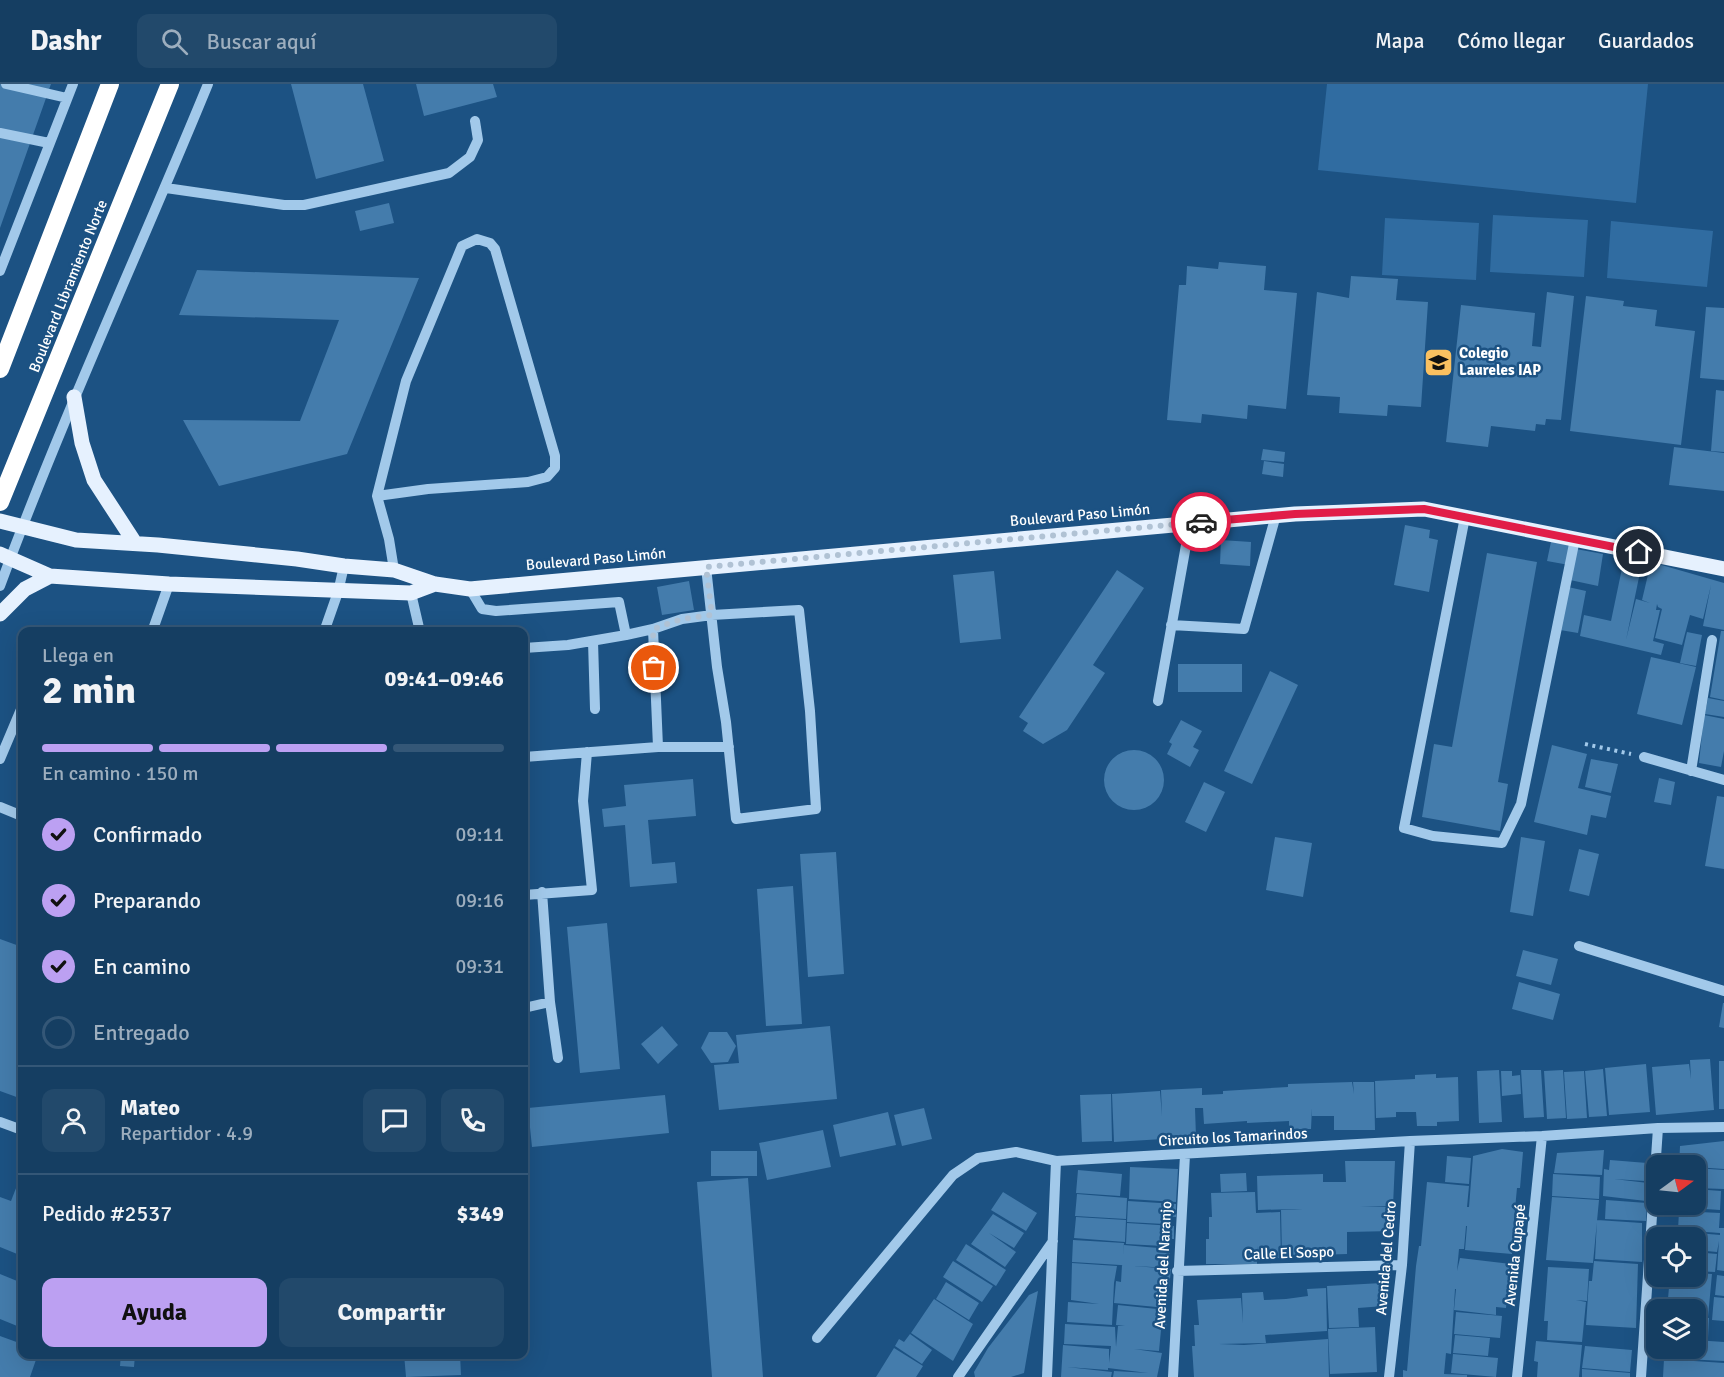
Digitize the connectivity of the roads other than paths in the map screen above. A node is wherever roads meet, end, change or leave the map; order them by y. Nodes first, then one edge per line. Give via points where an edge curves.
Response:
1 (6, 84) edge
2 (73, 84) edge
3 (110, 84) edge
4 (170, 84) edge
5 (208, 84) edge
6 (67, 98) junction
7 (475, 121) dead end
8 (0, 133) edge
9 (49, 143) junction
10 (166, 188) junction
11 (0, 271) edge
12 (0, 369) edge
13 (74, 398) junction
14 (377, 496) junction
15 (0, 502) edge
16 (1276, 515) junction
17 (1465, 517) junction
18 (0, 521) edge
19 (1190, 523) junction
20 (21, 528) junction
21 (1575, 539) junction
22 (135, 543) junction
23 (5, 556) edge
24 (344, 566) junction
25 (706, 567) junction
26 (1724, 569) edge
27 (394, 570) junction
28 (50, 576) junction
29 (169, 584) junction
30 (435, 584) junction
31 (0, 586) edge
32 (470, 589) junction
33 (338, 592) junction
34 (411, 594) junction
35 (0, 614) edge
36 (712, 615) junction
37 (1172, 625) junction
38 (154, 627) edge
39 (326, 627) edge
40 (419, 627) edge
41 (653, 629) junction
42 (626, 635) junction
43 (1712, 640) dead end
44 (593, 641) junction
45 (528, 648) edge
46 (1158, 701) dead end
47 (595, 709) dead end
48 (18, 716) edge
49 (658, 747) junction
50 (729, 747) junction
51 (586, 752) junction
52 (528, 757) edge
53 (1644, 757) road end
54 (0, 759) edge
55 (1691, 771) junction
56 (1724, 780) edge
57 (0, 807) edge
58 (18, 814) edge
59 (542, 892) junction
60 (528, 894) edge
61 (1579, 946) dead end
62 (1724, 991) edge
63 (550, 1002) junction
64 (528, 1007) edge
65 (558, 1058) dead end
66 (0, 1122) edge
67 (1724, 1127) edge
68 (1658, 1128) junction
69 (18, 1129) edge
70 (1542, 1136) junction
71 (1410, 1141) junction
72 (1185, 1155) junction
73 (1056, 1161) junction
74 (1053, 1241) junction
75 (1402, 1265) junction
76 (1177, 1271) junction
77 (817, 1338) dead end
78 (958, 1377) edge
79 (1047, 1377) edge
80 (1173, 1377) edge
81 (1389, 1377) edge
82 (1517, 1377) edge
83 (1641, 1377) edge

1 - 6 street
2 - 6 street
3 - 12 highway
4 - 15 highway, Boulevard Libramiento Norte
5 - 10 street
6 - 9 street
7 - 10 street via 478,140 470,157 449,172 304,205
8 - 9 street
9 - 11 street
10 - 13 street
13 - 20 street
13 - 22 main road via 94,480
14 - 14 street via 406,381 462,246 477,239 490,243 495,249 555,456 555,468 547,477 528,482
14 - 27 street
16 - 17 main road, Boulevard Paso Limón via 1424,509
16 - 19 main road, Boulevard Paso Limón
16 - 37 street via 1244,629
17 - 21 main road, Boulevard Paso Limón
17 - 21 street via 1404,828 1433,836 1502,843 1516,816
18 - 20 main road, Boulevard Paso Limón
19 - 25 main road, Boulevard Paso Limón
19 - 37 street
20 - 22 main road, Boulevard Paso Limón via 76,540
20 - 23 street
21 - 26 main road, Boulevard Paso Limón
22 - 24 main road, Boulevard Paso Limón
23 - 28 main road
23 - 31 street
24 - 27 main road, Boulevard Paso Limón
24 - 33 street
25 - 32 main road, Boulevard Paso Limón
25 - 36 street
27 - 30 main road, Boulevard Paso Limón
28 - 29 main road
28 - 35 main road via 25,589
29 - 33 main road
29 - 38 street
30 - 32 main road, Boulevard Paso Limón
30 - 34 main road
32 - 42 street via 482,609 496,611 619,602
33 - 34 main road
33 - 39 street
34 - 40 street
36 - 41 street via 682,619
36 - 50 street
36 - 50 street via 799,610 816,809 736,819
37 - 46 street
41 - 42 street
41 - 49 street
42 - 44 street
43 - 55 street
44 - 45 street
44 - 47 street
48 - 54 street
49 - 50 street
49 - 51 street
51 - 52 street
51 - 59 street via 584,801 592,890
53 - 55 street
55 - 56 street
57 - 58 street
59 - 60 street
59 - 63 street
61 - 62 street
63 - 64 street
63 - 65 street
66 - 69 street
67 - 68 street, Circuito los Tamarindos
68 - 70 street, Circuito los Tamarindos
68 - 83 street
70 - 71 street, Circuito los Tamarindos
70 - 82 street, Avenida Cupapé
71 - 72 street, Circuito los Tamarindos
71 - 75 street, Avenida del Cedro
72 - 73 street, Circuito los Tamarindos
72 - 76 street, Avenida del Naranjo
73 - 74 street
73 - 77 street, Circuito los Tamarindos via 1016,1152 978,1158 953,1176
74 - 78 street
74 - 79 street
75 - 76 street, Calle El Sospo
75 - 81 street, Avenida del Cedro
76 - 80 street, Avenida del Naranjo

